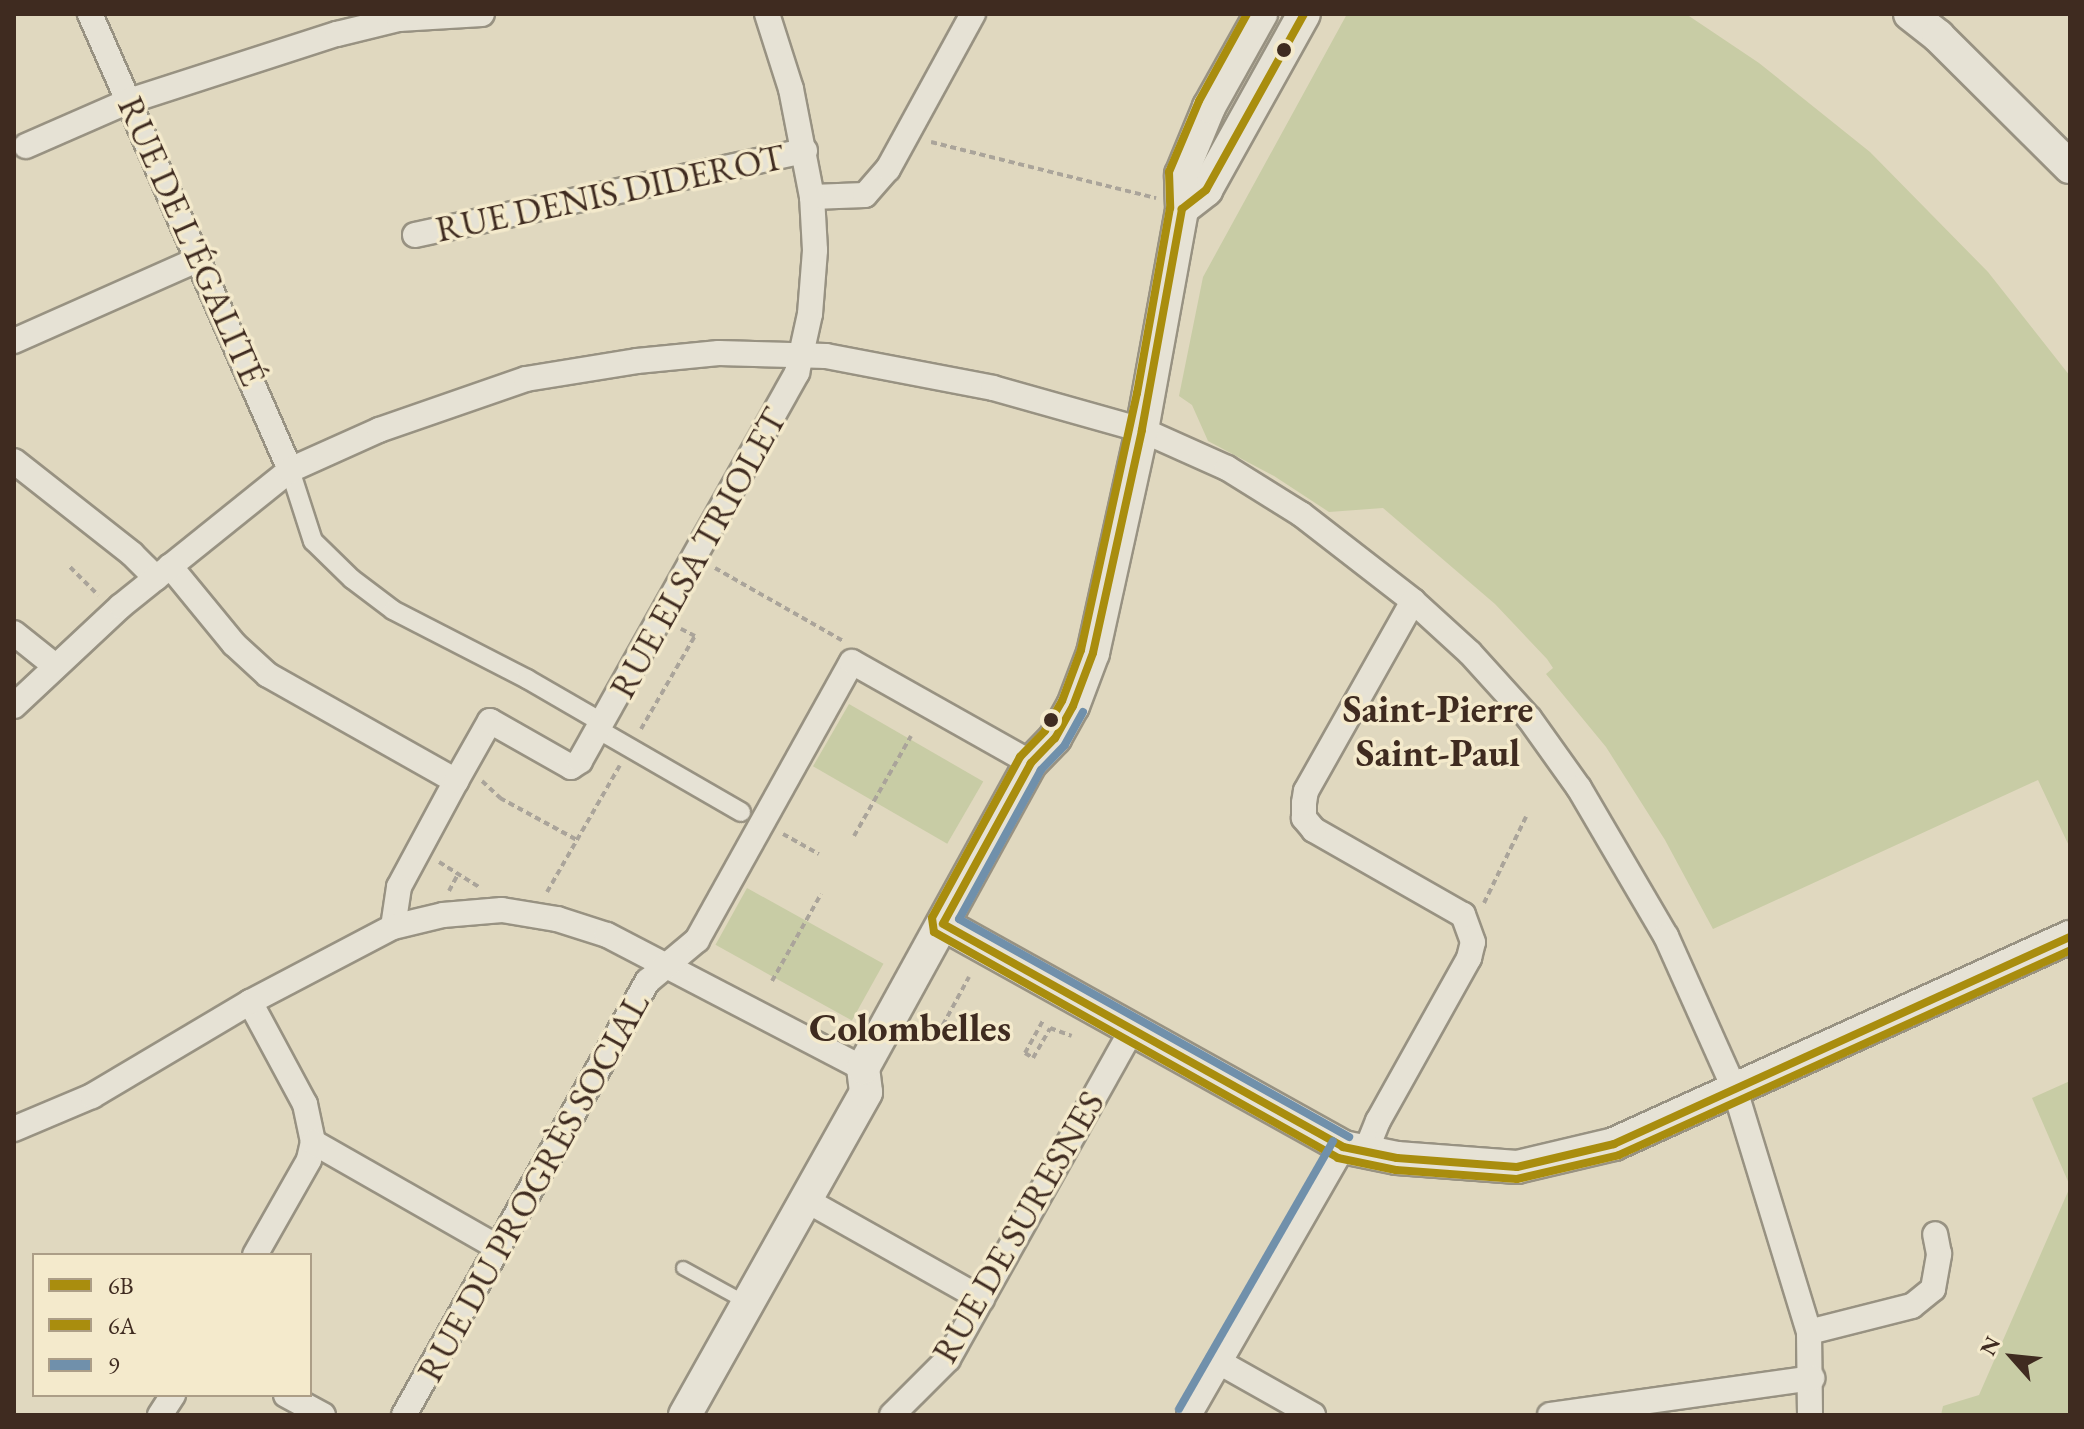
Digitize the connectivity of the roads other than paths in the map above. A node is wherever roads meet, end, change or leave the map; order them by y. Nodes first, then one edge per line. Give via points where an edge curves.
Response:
1 (90, 14) edge
2 (482, 14) edge
3 (767, 14) edge
4 (973, 14) edge
5 (1261, 14) edge
6 (1304, 14) edge
7 (1910, 14) edge
8 (129, 101) junction
9 (26, 146) dead end
10 (805, 151) junction
11 (2070, 167) edge
12 (812, 197) junction
13 (1182, 209) junction
14 (415, 235) dead end
15 (199, 259) junction
16 (14, 341) edge
17 (802, 354) junction
18 (1142, 430) junction
19 (14, 461) edge
20 (290, 470) junction
21 (163, 572) junction
22 (1413, 601) junction
23 (14, 633) edge
24 (54, 665) junction
25 (14, 706) edge
26 (596, 734) junction
27 (1031, 763) junction
28 (465, 778) junction
29 (741, 812) dead end
30 (943, 924) junction
31 (393, 927) junction
32 (2070, 937) edge
33 (667, 964) junction
34 (250, 1002) junction
35 (1132, 1030) junction
36 (863, 1068) junction
37 (1735, 1090) junction
38 (14, 1129) edge
39 (313, 1142) junction
40 (1354, 1150) junction
41 (806, 1200) junction
42 (1935, 1234) dead end
43 (499, 1248) junction
44 (256, 1253) edge
45 (683, 1268) dead end
46 (982, 1299) junction
47 (748, 1303) junction
48 (1809, 1332) junction
49 (1219, 1362) junction
50 (1812, 1378) junction
51 (172, 1397) edge
52 (290, 1397) edge
53 (160, 1415) edge
54 (323, 1415) edge
55 (404, 1415) edge
56 (685, 1415) edge
57 (892, 1415) edge
58 (1189, 1415) edge
59 (1313, 1415) edge
60 (1550, 1415) edge
61 (1810, 1415) edge

1 - 8 street, RUE DE L'ÉGALITÉ
2 - 8 street via 399,19 337,34
3 - 10 street, RUE DENIS DIDEROT
4 - 12 street via 888,169 865,195
5 - 13 street via 1188,151 1181,175
6 - 13 street via 1206,190
7 - 11 street
8 - 9 street
8 - 15 street, RUE DE L'ÉGALITÉ
10 - 12 street, RUE DENIS DIDEROT
10 - 14 street, RUE DENIS DIDEROT
12 - 17 street, RUE DENIS DIDEROT via 814,262
13 - 18 street
15 - 16 street
15 - 20 street, RUE DE L'ÉGALITÉ
17 - 18 street via 993,388
17 - 20 street via 719,353 526,379 379,430
17 - 26 street, RUE ELSA TRIOLET via 788,393
18 - 22 street via 1227,468 1301,514
18 - 27 street via 1093,653 1055,738
19 - 21 street via 132,554
20 - 21 street
20 - 26 street via 313,541 352,579 393,610 527,679
21 - 24 street
21 - 28 street via 268,675
22 - 37 street via 1529,718 1579,788 1666,936
22 - 40 street via 1306,791 1304,818 1314,830 1463,915 1473,942 1378,1121
23 - 24 street
24 - 25 street
26 - 28 street via 571,767 490,721
26 - 29 street
27 - 30 street
27 - 33 street, RUE DU PROGRÈS SOCIAL via 852,662 697,940
28 - 31 street via 399,887
30 - 35 street
30 - 36 street
31 - 33 street via 443,915 502,910 579,925
31 - 34 street
32 - 37 street
33 - 36 street
33 - 43 street, RUE DU PROGRÈS SOCIAL via 648,981
34 - 38 street via 92,1096
34 - 39 street via 305,1104
35 - 40 street
35 - 46 street, RUE DE SURESNES
36 - 41 street via 866,1092
37 - 40 street via 1614,1144 1517,1167
37 - 48 street
39 - 43 street
39 - 44 street via 309,1160
40 - 49 street
41 - 46 street
41 - 47 street
42 - 48 street via 1939,1254 1933,1289 1912,1306
43 - 55 street, RUE DU PROGRÈS SOCIAL
45 - 47 lane
46 - 57 street, RUE DE SURESNES via 948,1359
47 - 56 street
48 - 50 street
49 - 58 street
49 - 59 street
50 - 60 street
50 - 61 street
51 - 53 street
52 - 54 street

